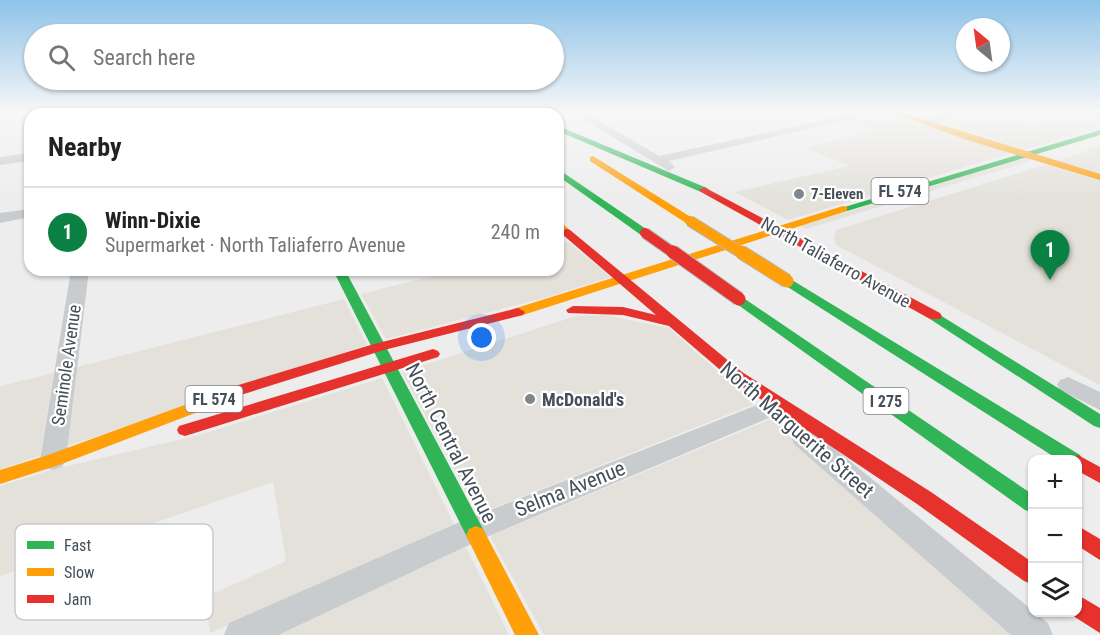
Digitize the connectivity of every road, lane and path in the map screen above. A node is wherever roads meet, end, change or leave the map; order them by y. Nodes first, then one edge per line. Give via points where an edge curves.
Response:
1 (564, 142) edge
2 (590, 142) edge
3 (627, 142) edge
4 (743, 142) edge
5 (979, 142) edge
6 (998, 142) edge
7 (1066, 142) edge
8 (1100, 142) edge
9 (1026, 153) junction
10 (24, 158) edge
11 (658, 160) junction
12 (1047, 160) junction
13 (0, 161) edge
14 (564, 176) edge
15 (1100, 177) edge
16 (704, 190) junction
17 (24, 214) edge
18 (0, 218) edge
19 (564, 229) edge
20 (775, 229) junction
21 (793, 239) junction
22 (827, 243) dead end
23 (844, 266) junction
24 (681, 275) dead end
25 (79, 276) edge
26 (342, 276) edge
27 (624, 279) junction
28 (641, 288) junction
29 (935, 316) joint
30 (674, 324) junction
31 (379, 347) junction
32 (443, 351) dead end
33 (389, 368) junction
34 (737, 376) junction
35 (770, 408) junction
36 (1100, 409) edge
37 (176, 432) dead end
38 (154, 437) dead end
39 (1066, 455) edge
40 (53, 460) junction
41 (1082, 465) edge
42 (1100, 476) edge
43 (0, 477) edge
44 (1028, 501) edge
45 (472, 530) junction
46 (1082, 538) edge
47 (1100, 551) edge
48 (1028, 571) edge
49 (1082, 609) edge
50 (1100, 621) edge
51 (241, 635) edge
52 (527, 635) edge
53 (1036, 635) edge

1 - 39 main road, I 275, bridge
2 - 16 main road
3 - 11 street, North Taliaferro Avenue
4 - 11 street
5 - 9 main road
6 - 9 main road
7 - 9 main road, FL 574
8 - 12 main road, FL 574
9 - 12 main road
9 - 20 main road, FL 574
10 - 13 street
11 - 16 street, North Taliaferro Avenue
12 - 15 main road
12 - 21 main road, FL 574
14 - 44 main road, I 275, bridge
16 - 20 main road, North Taliaferro Avenue
17 - 18 street
19 - 27 main road, North Marguerite Street
20 - 21 main road, North Taliaferro Avenue
20 - 27 main road, FL 574
21 - 23 main road, North Taliaferro Avenue
21 - 24 main road, FL 574
22 - 23 main road
23 - 29 main road, North Taliaferro Avenue
25 - 40 street, Seminole Avenue
26 - 31 main road, North Central Avenue
27 - 28 main road, North Marguerite Street
27 - 31 main road, FL 574 via 494,320
28 - 30 main road, North Marguerite Street
28 - 30 main road via 567,312 623,311
29 - 36 street, North Taliaferro Avenue
30 - 34 main road, North Marguerite Street
31 - 33 main road, North Central Avenue
31 - 40 main road, FL 574 via 228,394
32 - 33 main road, FL 574
33 - 37 main road, FL 574
33 - 45 main road, North Central Avenue
34 - 35 street, North Marguerite Street
34 - 48 main road
35 - 45 street, Selma Avenue
35 - 53 street, North Marguerite Street
38 - 40 main road, FL 574
40 - 43 main road, FL 574
41 - 42 main road, I 275
45 - 51 street, Selma Avenue
45 - 52 main road, North Central Avenue
46 - 47 main road
49 - 50 main road

